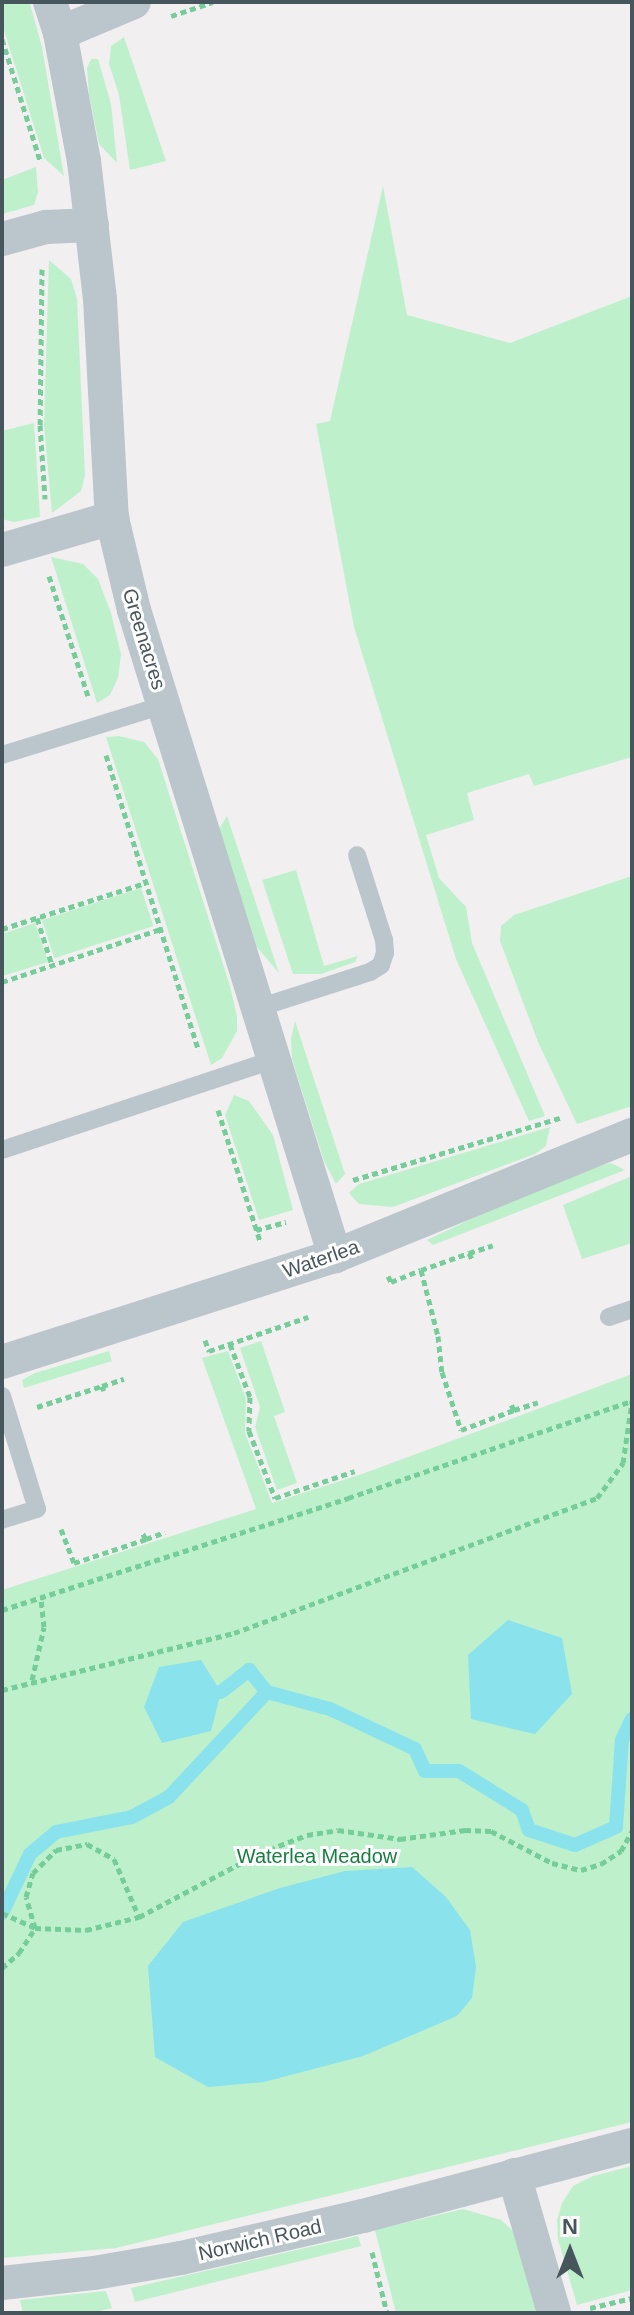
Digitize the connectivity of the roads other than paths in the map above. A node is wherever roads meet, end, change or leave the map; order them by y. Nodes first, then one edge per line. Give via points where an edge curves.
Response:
1 (146, 11) edge
2 (55, 18) edge
3 (92, 225) junction
4 (2, 239) edge
5 (112, 518) junction
6 (2, 550) edge
7 (164, 705) junction
8 (2, 755) edge
9 (357, 855) dead end
10 (258, 1008) junction
11 (273, 1060) junction
12 (632, 1135) edge
13 (2, 1150) edge
14 (335, 1256) junction
15 (632, 1309) edge
16 (609, 1317) dead end
17 (2, 1362) edge
18 (2, 1396) edge
19 (2, 1520) edge
20 (632, 2145) edge
21 (514, 2175) junction
22 (2, 2283) edge
23 (570, 2311) edge

1 - 2 street
2 - 3 street, Greenacres
3 - 4 street via 46,227
3 - 5 street, Greenacres
5 - 6 street
5 - 7 street, Greenacres
7 - 8 lane
7 - 10 street, Greenacres
9 - 10 lane via 384,940 381,965
10 - 11 street, Greenacres
11 - 13 lane
11 - 14 street, Greenacres
12 - 14 street, Waterlea
14 - 17 street, Waterlea
15 - 16 lane
18 - 19 lane via 37,1509
20 - 21 street, Norwich Road
21 - 22 street, Norwich Road via 363,2216 140,2266
21 - 23 street

